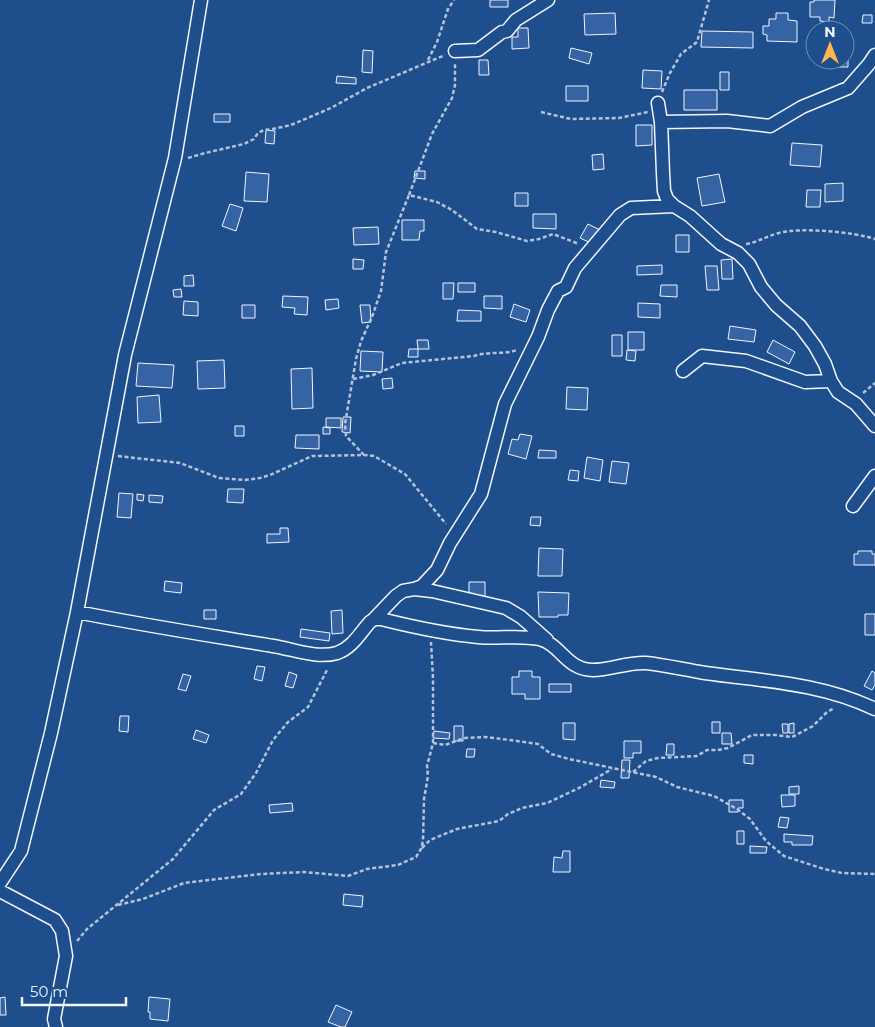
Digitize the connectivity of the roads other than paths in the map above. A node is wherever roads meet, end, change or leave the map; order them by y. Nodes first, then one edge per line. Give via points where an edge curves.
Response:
1 (201, 0) edge
2 (548, 0) edge
3 (455, 51) road end
4 (875, 54) edge
5 (658, 103) road end
6 (661, 122) junction
7 (674, 206) junction
8 (684, 371) dead end
9 (831, 381) junction
10 (875, 426) edge
11 (875, 476) edge
12 (854, 506) dead end
13 (414, 589) junction
14 (77, 612) junction
15 (374, 620) junction
16 (552, 645) junction
17 (872, 706) edge
18 (0, 883) edge
19 (0, 891) edge
20 (56, 1027) edge

1 - 14 street via 172,169 125,355
2 - 3 street via 478,50
4 - 6 street via 848,88 802,107 770,126 727,121
5 - 6 street
6 - 7 street via 664,191
7 - 9 street via 749,264 760,287 805,333 825,364
7 - 13 street via 631,208 620,215 575,268 566,287 558,291 505,404 481,494 452,539 437,570 422,586
8 - 9 street via 702,356 746,361 805,382
9 - 10 street via 838,392 856,404
11 - 12 street
13 - 15 street via 396,596
13 - 16 street via 506,608
14 - 15 street via 312,654 329,654 348,648
14 - 18 street via 21,851
15 - 16 street via 477,637 540,640
16 - 17 street via 565,659 580,668 593,670 646,663 806,686
19 - 20 street via 55,920 62,931 66,956 54,1019

